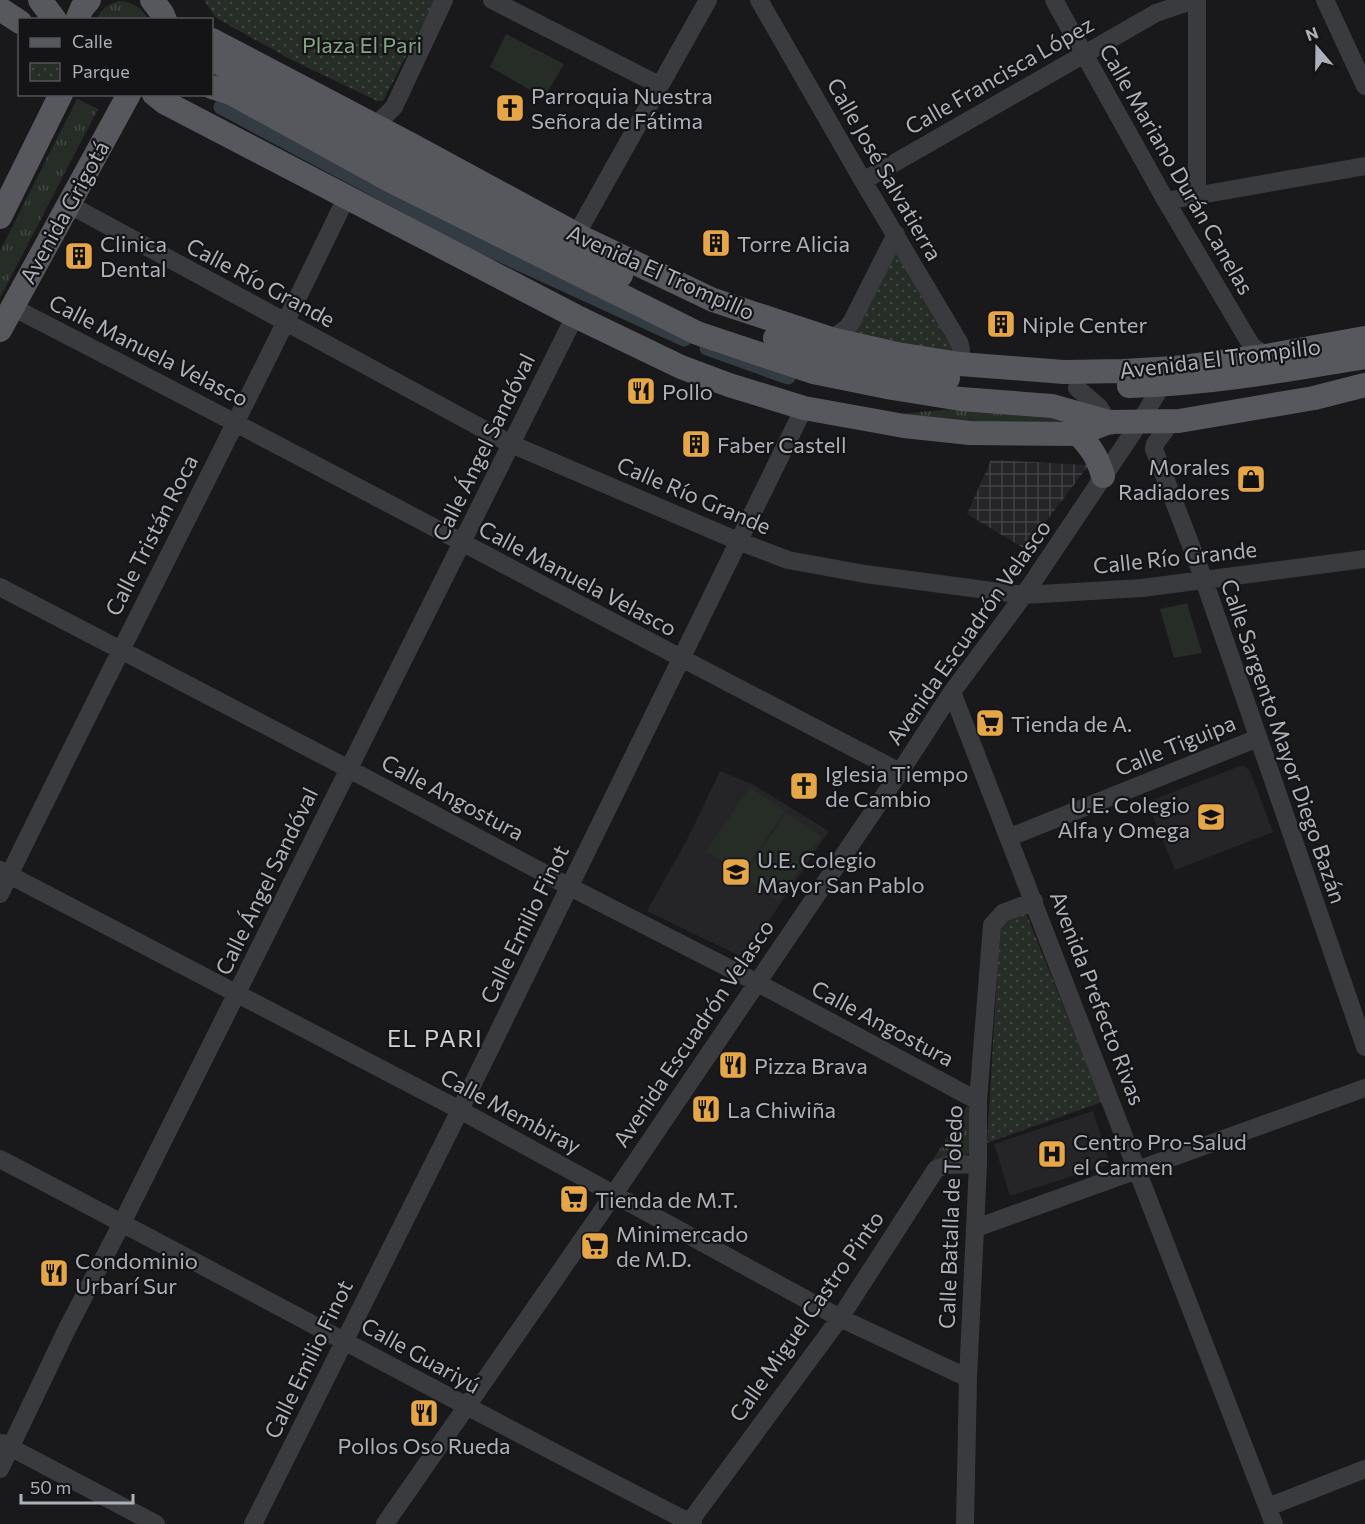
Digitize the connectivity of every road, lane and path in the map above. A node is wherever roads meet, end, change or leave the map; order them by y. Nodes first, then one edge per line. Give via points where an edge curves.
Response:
1 (40, 0) edge
2 (89, 0) edge
3 (444, 0) edge
4 (492, 0) edge
5 (708, 0) edge
6 (759, 0) edge
7 (1054, 0) edge
8 (1196, 0) edge
9 (1325, 0) edge
10 (0, 9) edge
11 (54, 18) edge
12 (78, 18) edge
13 (18, 21) edge
14 (213, 41) edge
15 (1084, 54) junction
16 (213, 60) edge
17 (659, 85) junction
18 (1365, 86) edge
19 (213, 87) edge
20 (61, 96) edge
21 (128, 96) edge
22 (156, 96) edge
23 (371, 124) junction
24 (1365, 166) edge
25 (863, 181) junction
26 (1197, 194) junction
27 (508, 197) junction
28 (346, 198) junction
29 (1166, 201) junction
30 (68, 204) junction
31 (0, 217) edge
32 (896, 234) junction
33 (576, 235) junction
34 (547, 239) junction
35 (12, 307) junction
36 (575, 316) junction
37 (286, 323) junction
38 (0, 330) edge
39 (1365, 338) edge
40 (825, 346) junction
41 (1266, 356) junction
42 (1365, 357) edge
43 (960, 364) junction
44 (1365, 385) edge
45 (1162, 386) junction
46 (1077, 388) junction
47 (961, 399) junction
48 (804, 408) junction
49 (853, 417) junction
50 (1172, 421) junction
51 (236, 422) junction
52 (1108, 422) junction
53 (1140, 422) junction
54 (1078, 434) junction
55 (511, 444) junction
56 (1121, 450) junction
57 (1103, 476) junction
58 (738, 541) junction
59 (461, 543) junction
60 (1365, 560) edge
61 (1203, 580) junction
62 (0, 587) edge
63 (1024, 594) junction
64 (120, 649) junction
65 (682, 660) junction
66 (952, 692) junction
67 (1258, 738) junction
68 (349, 769) junction
69 (900, 772) junction
70 (1010, 837) junction
71 (5, 872) edge
72 (568, 886) junction
73 (0, 894) edge
74 (1034, 901) junction
75 (756, 982) junction
76 (237, 993) junction
77 (1363, 1035) edge
78 (1365, 1088) edge
79 (978, 1101) junction
80 (460, 1110) junction
81 (0, 1159) edge
82 (978, 1164) junction
83 (1138, 1171) junction
84 (614, 1194) junction
85 (122, 1223) junction
86 (976, 1228) junction
87 (840, 1318) junction
88 (344, 1340) junction
89 (968, 1378) junction
90 (466, 1407) junction
91 (5, 1445) edge
92 (0, 1469) edge
93 (1365, 1469) edge
94 (1271, 1516) edge
95 (690, 1523) edge
96 (156, 1524) edge
97 (253, 1524) edge
98 (385, 1524) edge
99 (965, 1524) edge

1 - 11 main road
2 - 12 main road
3 - 23 street via 394,107
4 - 17 street
5 - 17 street
6 - 25 street, Calle José Salvatierra
7 - 15 street, Calle Mariano Durán Canelas
8 - 15 street, Calle Francisca López via 1156,13
8 - 26 street
9 - 18 street
10 - 13 main road
14 - 23 main road, Avenida El Trompillo
15 - 25 street, Calle Francisca López
15 - 29 street, Calle Mariano Durán Canelas
16 - 34 main road, Avenida El Trompillo via 399,164
17 - 33 street
19 - 47 main road, Avenida El Trompillo via 231,93 391,181 697,333 813,372
20 - 31 main road
21 - 30 main road, Avenida Grigotá
22 - 28 main road, Avenida El Trompillo
23 - 27 main road, Avenida El Trompillo
24 - 26 street
25 - 32 street, Calle José Salvatierra
26 - 29 street
27 - 33 main road, Avenida El Trompillo
27 - 34 main road
28 - 36 main road, Avenida El Trompillo
28 - 37 street, Calle Tristán Roca
29 - 41 street, Calle Mariano Durán Canelas via 1252,346
30 - 35 main road, Avenida Grigotá
30 - 37 street, Calle Río Grande
32 - 40 street via 852,321
32 - 43 street, Calle José Salvatierra via 959,342
33 - 40 main road, Avenida El Trompillo via 714,300
34 - 40 main road, Avenida El Trompillo via 706,315
35 - 38 main road, Avenida Grigotá
35 - 51 street, Calle Manuela Velasco
36 - 48 main road, Avenida El Trompillo via 681,367
36 - 55 street, Calle Ángel Sandóval
37 - 51 street, Calle Tristán Roca
37 - 55 street, Calle Río Grande
39 - 41 main road, Avenida El Trompillo
40 - 43 main road, Avenida El Trompillo
40 - 46 main road, Avenida El Trompillo via 898,372
41 - 43 main road, Avenida El Trompillo via 1123,371 1064,372
42 - 45 main road, Avenida El Trompillo
44 - 50 main road, Avenida El Trompillo via 1314,398
45 - 46 main road, Avenida El Trompillo
45 - 53 street, Avenida Escuadrón Velasco
46 - 52 street via 1093,401
47 - 49 main road
47 - 52 main road, Avenida El Trompillo via 1052,406
48 - 49 main road, Avenida El Trompillo
48 - 58 street, Calle Emilio Finot
49 - 54 main road, Avenida El Trompillo via 970,433
50 - 53 main road, Avenida El Trompillo
50 - 61 street, Calle Sargento Mayor Diego Bazán via 1154,449
51 - 59 street, Calle Manuela Velasco
51 - 64 street, Calle Tristán Roca
52 - 53 main road, Avenida El Trompillo
52 - 54 main road, Avenida El Trompillo
52 - 56 street
53 - 56 street, Avenida Escuadrón Velasco
54 - 57 main road via 1090,446
55 - 58 street, Calle Río Grande
55 - 59 street, Calle Ángel Sandóval
56 - 57 street, Avenida Escuadrón Velasco
57 - 63 street, Avenida Escuadrón Velasco
58 - 63 street, Calle Río Grande via 788,560
58 - 65 street, Calle Emilio Finot
59 - 65 street, Calle Manuela Velasco
59 - 68 street, Calle Ángel Sandóval
60 - 61 street, Calle Río Grande
61 - 63 street, Calle Río Grande via 1142,588
61 - 67 street, Calle Sargento Mayor Diego Bazán
62 - 64 street, Calle Angostura
63 - 66 street, Avenida Escuadrón Velasco
64 - 68 street, Calle Angostura
64 - 71 street, Calle Tristán Roca
65 - 69 street, Calle Manuela Velasco
65 - 72 street, Calle Emilio Finot
66 - 69 street, Avenida Escuadrón Velasco
66 - 70 street, Avenida Prefecto Rivas
67 - 70 street, Calle Tiguipa
67 - 77 street, Calle Sargento Mayor Diego Bazán
68 - 72 street, Calle Angostura
68 - 76 street, Calle Ángel Sandóval
69 - 75 street, Avenida Escuadrón Velasco
70 - 74 street, Avenida Prefecto Rivas
71 - 73 street, Calle Tristán Roca
71 - 76 street, Calle Membiray
72 - 75 street, Calle Angostura
72 - 80 street, Calle Emilio Finot
74 - 79 street, Calle Batalla de Toledo via 1003,913 992,925
74 - 83 street, Avenida Prefecto Rivas
75 - 79 street, Calle Angostura
75 - 84 street, Avenida Escuadrón Velasco
76 - 80 street, Calle Membiray
76 - 85 street, Calle Ángel Sandóval
78 - 83 street
79 - 82 street, Calle Batalla de Toledo
80 - 84 street, Calle Membiray
80 - 88 street, Calle Emilio Finot
81 - 85 street, Calle Guariyú
82 - 86 street, Calle Batalla de Toledo
82 - 87 street, Calle Miguel Castro Pinto via 936,1169
83 - 86 street
83 - 94 street, Avenida Prefecto Rivas
84 - 87 street, Calle Membiray
84 - 90 street, Avenida Escuadrón Velasco
85 - 88 street, Calle Guariyú
85 - 91 street, Calle Ángel Sandóval
86 - 89 street, Calle Batalla de Toledo
87 - 89 street, Calle Membiray
87 - 95 street, Calle Miguel Castro Pinto
88 - 90 street, Calle Guariyú
88 - 97 street, Calle Emilio Finot
89 - 99 street, Calle Batalla de Toledo
90 - 95 street, Calle Guariyú
90 - 98 street, Avenida Escuadrón Velasco
91 - 92 street, Calle Ángel Sandóval
91 - 96 street
93 - 94 street

